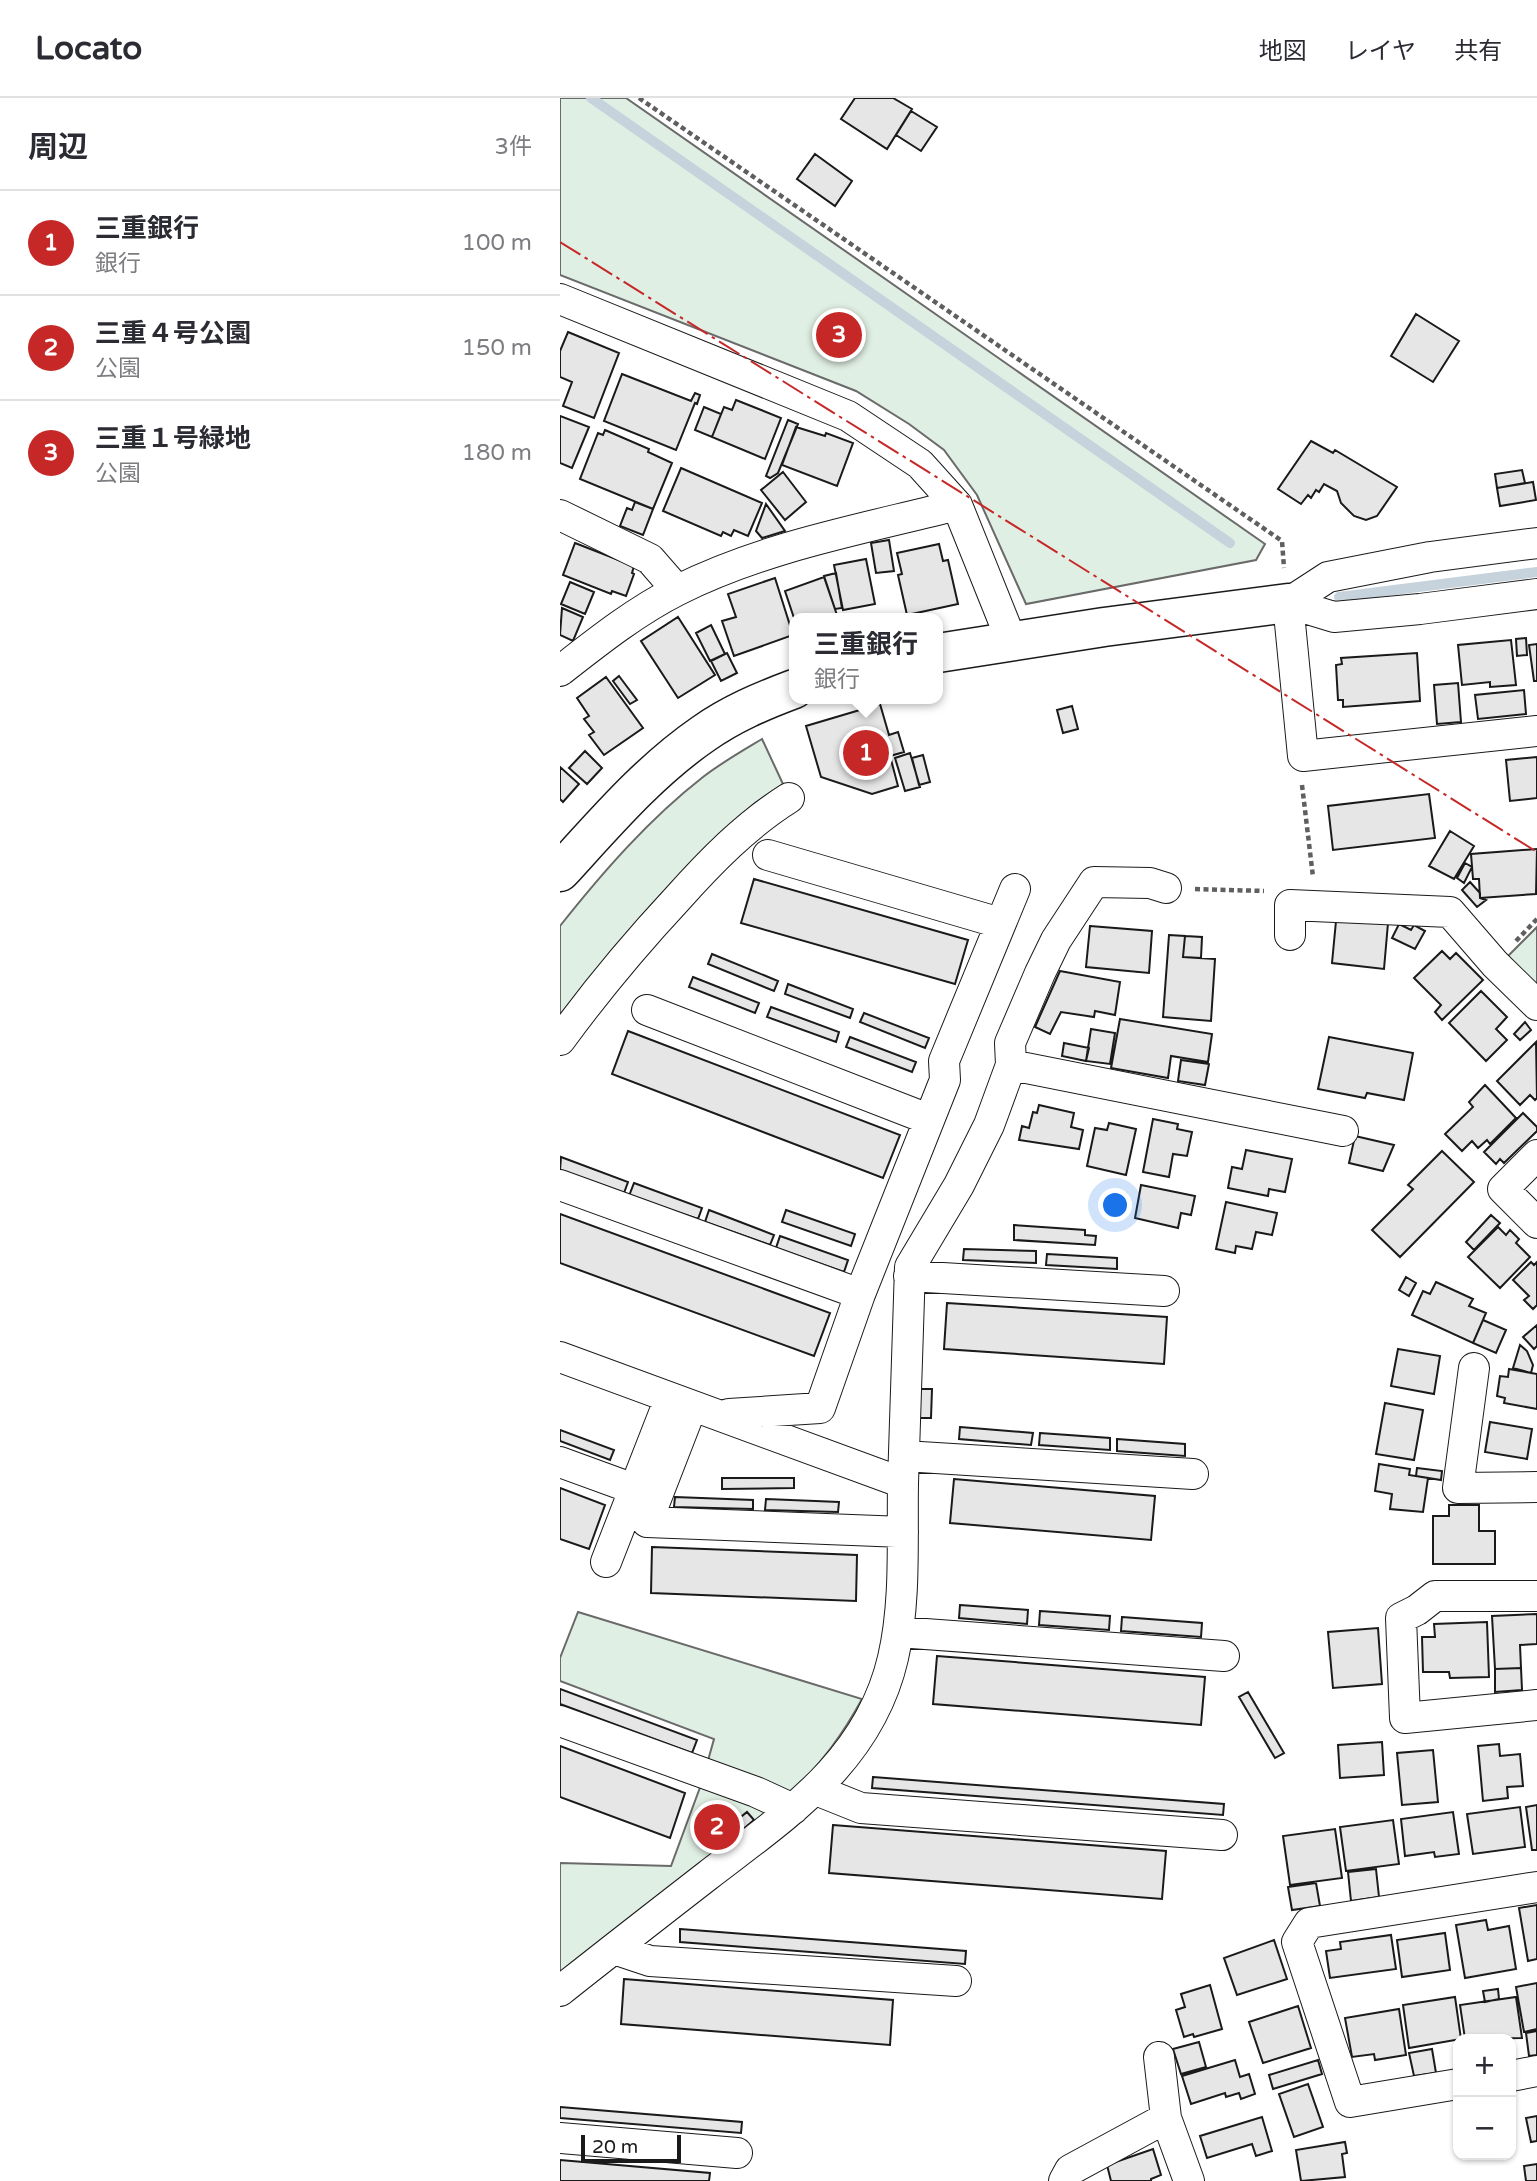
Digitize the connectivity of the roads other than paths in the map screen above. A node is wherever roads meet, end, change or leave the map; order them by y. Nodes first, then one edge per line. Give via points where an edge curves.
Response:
1 (560, 299) edge
2 (957, 505) junction
3 (560, 515) edge
4 (1537, 543) edge
5 (677, 590) junction
6 (1537, 594) edge
7 (1287, 603) junction
8 (1012, 642) junction
9 (943, 652) edge
10 (560, 671) edge
11 (789, 691) edge
12 (1537, 731) edge
13 (789, 799) dead end
14 (768, 855) dead end
15 (560, 872) edge
16 (1166, 888) road end
17 (1015, 889) dead end
18 (1000, 923) junction
19 (1290, 934) dead end
20 (1537, 1005) edge
21 (647, 1010) dead end
22 (560, 1040) edge
23 (1011, 1065) junction
24 (928, 1119) junction
25 (1343, 1131) dead end
26 (1537, 1155) edge
27 (560, 1185) edge
28 (1537, 1223) edge
29 (909, 1276) junction
30 (1164, 1291) dead end
31 (860, 1294) junction
32 (560, 1357) edge
33 (1474, 1367) dead end
34 (692, 1406) junction
35 (560, 1462) edge
36 (904, 1470) junction
37 (1193, 1474) dead end
38 (1537, 1487) edge
39 (634, 1489) junction
40 (902, 1532) junction
41 (606, 1562) dead end
42 (1537, 1596) edge
43 (898, 1632) junction
44 (1224, 1656) dead end
45 (1537, 1704) edge
46 (560, 1721) edge
47 (816, 1790) junction
48 (793, 1809) junction
49 (1222, 1835) dead end
50 (1537, 1887) edge
51 (614, 1949) junction
52 (956, 1981) dead end
53 (560, 1991) edge
54 (1159, 2057) dead end
55 (1537, 2071) edge
56 (1516, 2075) edge
57 (1453, 2085) edge
58 (1166, 2119) junction
59 (560, 2138) edge
60 (737, 2153) dead end
61 (1064, 2181) edge
62 (1189, 2181) edge

1 - 2 street via 848,416 920,464
2 - 5 street via 763,554
2 - 8 street
3 - 5 street via 650,558
4 - 7 street via 1328,577
5 - 10 street
6 - 7 street via 1334,617
7 - 8 street
7 - 12 street via 1303,757
8 - 9 street
11 - 15 street via 745,709 701,735 629,797
13 - 22 street via 766,812 694,880
14 - 18 street
16 - 23 street via 1150,883 1094,882 1040,973 1010,1044
17 - 18 street
18 - 24 street via 944,1061 945,1080
19 - 20 street via 1303,905 1450,912
21 - 24 street
23 - 25 street
23 - 29 street via 989,1125
24 - 31 street
26 - 28 street via 1503,1189
27 - 31 street
29 - 30 street
29 - 36 street
31 - 34 street via 820,1408
32 - 34 street
33 - 38 street via 1458,1488
34 - 36 street
34 - 39 street
34 - 40 street via 647,1522
35 - 39 street
36 - 37 street
36 - 40 street
39 - 41 street
40 - 43 street
42 - 45 street via 1435,1596 1401,1618 1405,1718
43 - 44 street
43 - 47 street via 888,1673 865,1726
46 - 48 street
47 - 48 street
47 - 49 street via 861,1808
48 - 51 street
50 - 57 street via 1309,1923 1297,1942 1350,2102
51 - 52 street via 650,1961
51 - 53 street
54 - 58 street
55 - 56 street
58 - 61 street via 1070,2171
58 - 62 street
59 - 60 street

